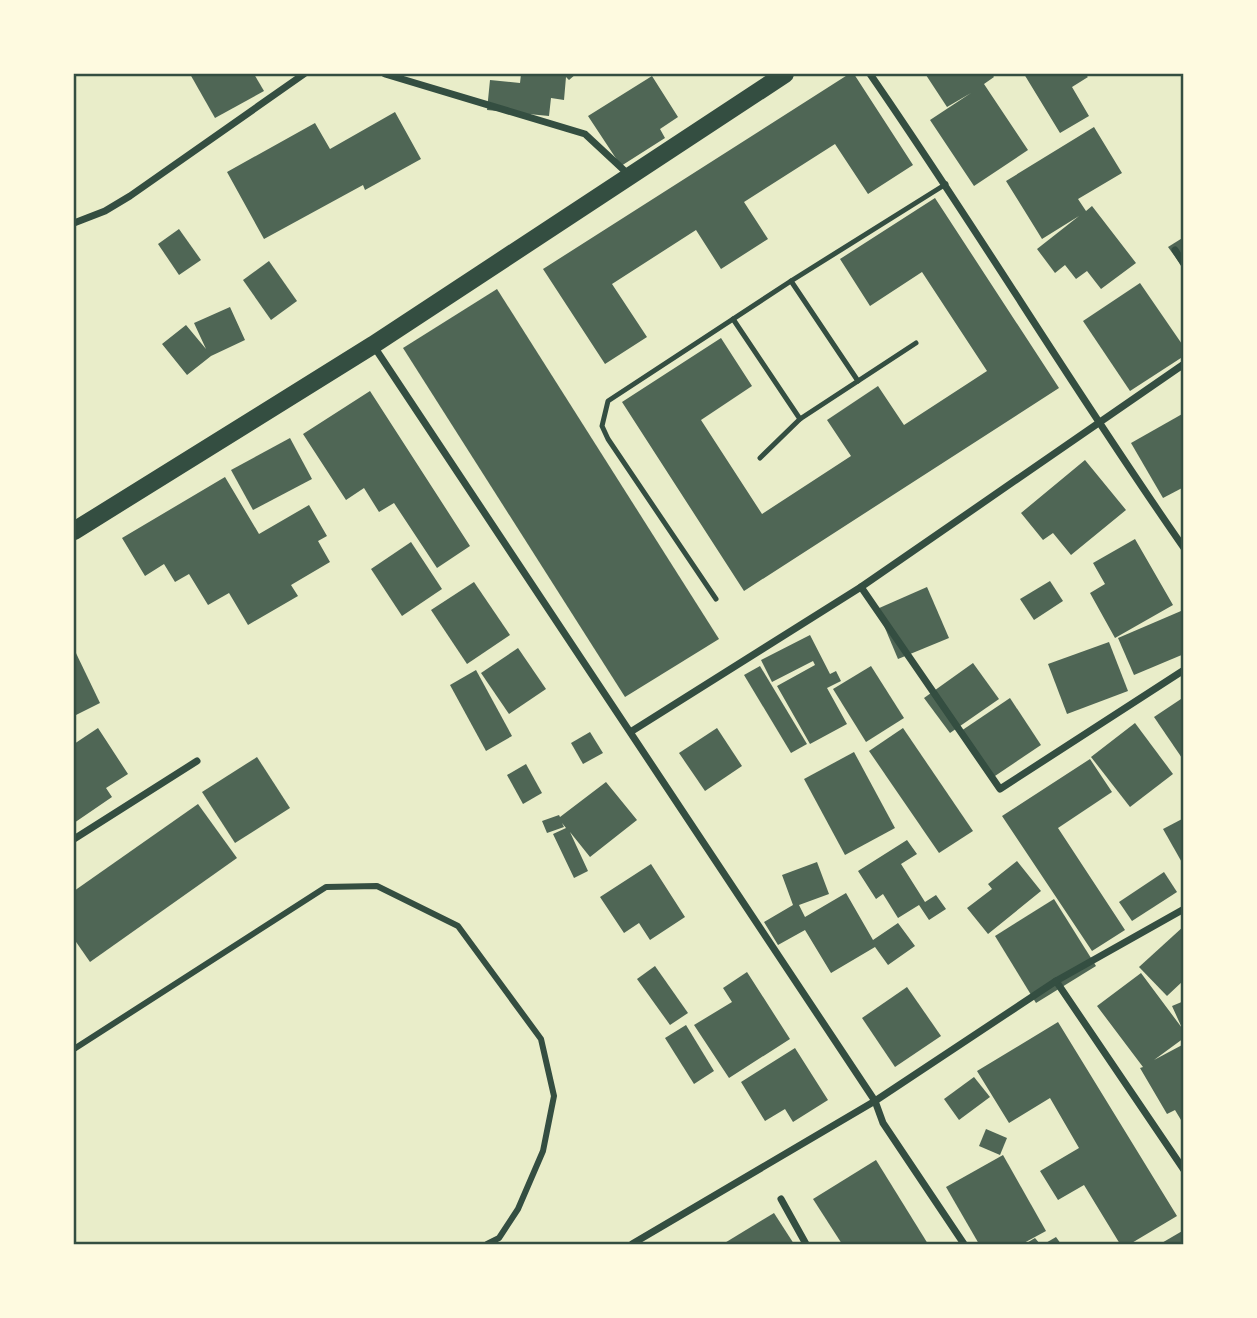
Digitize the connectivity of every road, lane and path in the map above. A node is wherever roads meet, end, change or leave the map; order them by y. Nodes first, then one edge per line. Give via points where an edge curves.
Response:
1 (304, 74) edge
2 (385, 74) edge
3 (785, 74) edge
4 (870, 74) edge
5 (628, 174) junction
6 (946, 184) junction
7 (74, 223) edge
8 (1175, 250) dead end
9 (1184, 264) edge
10 (791, 281) junction
11 (733, 319) junction
12 (916, 343) dead end
13 (373, 345) junction
14 (1184, 364) edge
15 (858, 381) junction
16 (800, 419) junction
17 (1098, 425) junction
18 (760, 458) dead end
19 (74, 531) edge
20 (1184, 548) edge
21 (861, 587) junction
22 (716, 599) dead end
23 (1184, 670) edge
24 (632, 731) junction
25 (197, 761) dead end
26 (74, 839) edge
27 (1184, 909) edge
28 (1056, 981) junction
29 (74, 1049) edge
30 (875, 1101) junction
31 (1184, 1171) edge
32 (781, 1199) dead end
33 (487, 1244) edge
34 (632, 1244) edge
35 (806, 1244) edge
36 (964, 1244) edge

1 - 7 street via 130,196
2 - 5 street via 585,134
3 - 5 main road
4 - 6 street
5 - 13 main road
6 - 10 lane
6 - 17 street
8 - 9 street
10 - 11 lane
10 - 15 lane
11 - 16 lane
11 - 22 lane via 608,401 602,426
12 - 15 lane
13 - 19 main road
13 - 24 street
14 - 17 street
15 - 16 lane
16 - 18 lane
17 - 20 street
17 - 21 street
21 - 23 street via 1000,789
21 - 24 street
24 - 30 street
25 - 26 street
27 - 28 street
28 - 30 street
28 - 31 street
29 - 33 street via 326,887 377,886 458,926 541,1039 554,1096 544,1151 518,1209 499,1238
30 - 34 street
30 - 36 street via 883,1123
32 - 35 street

